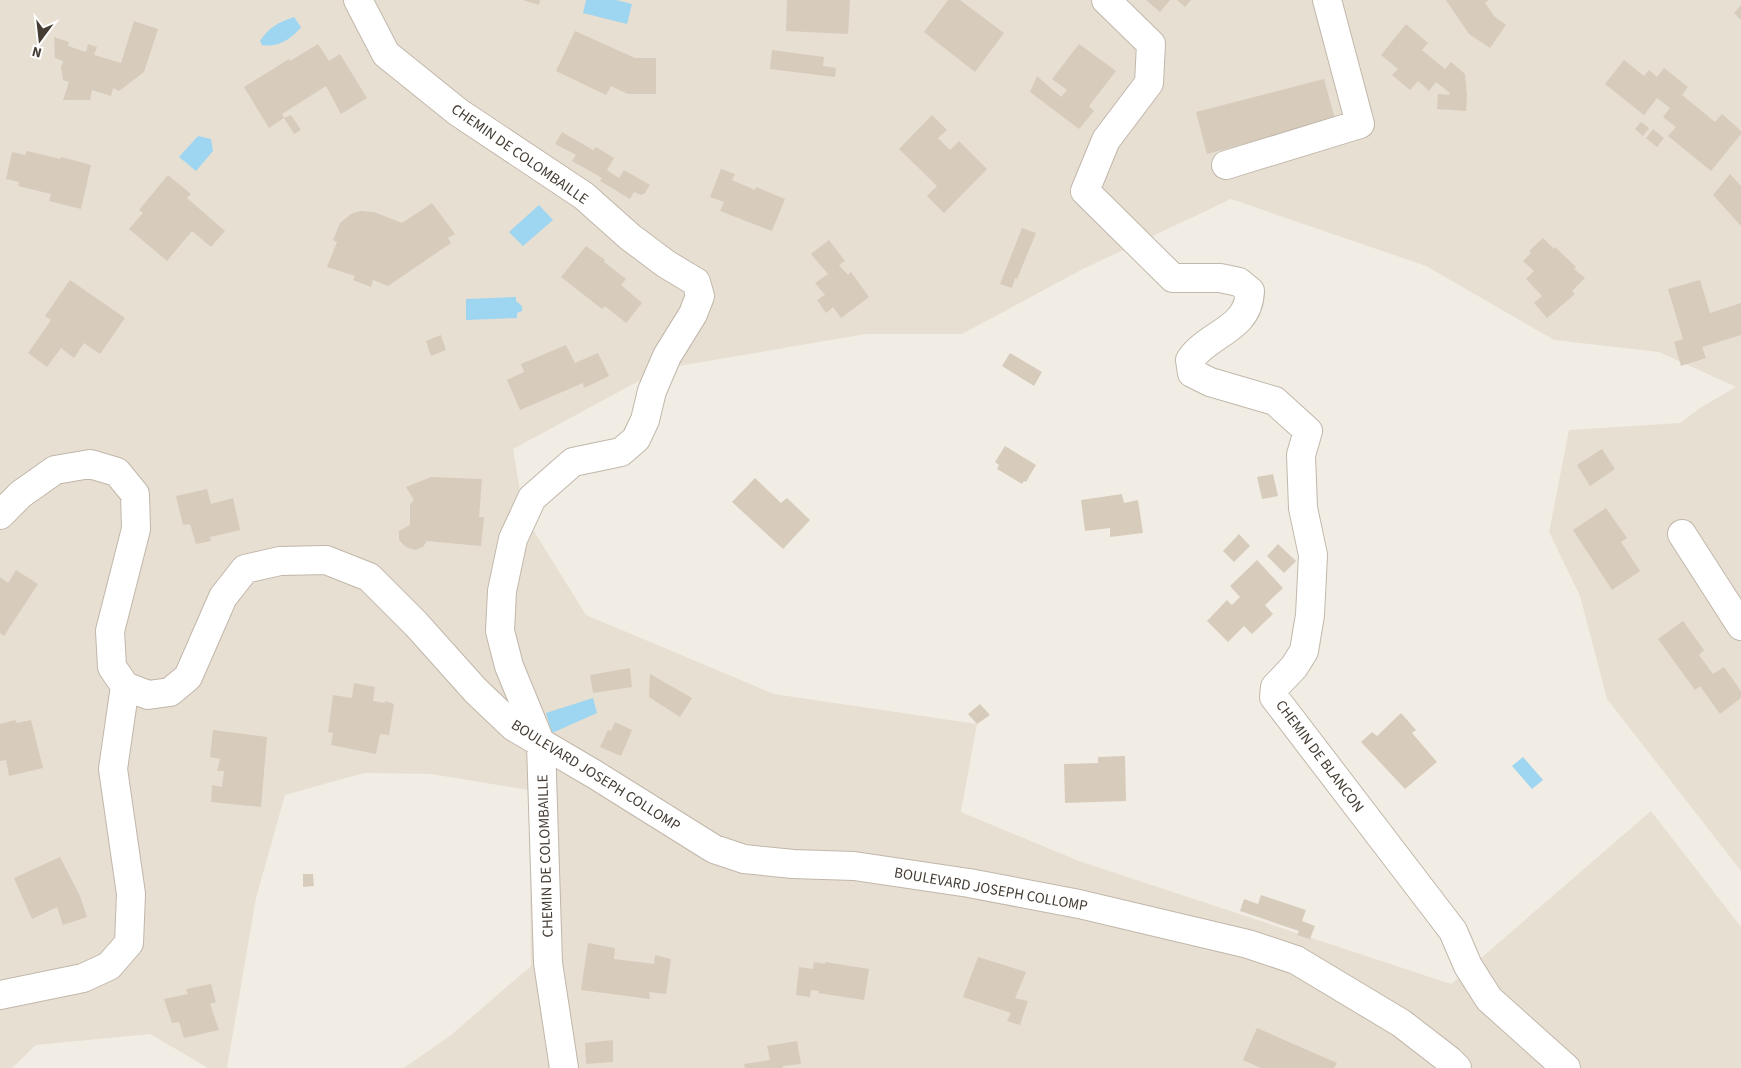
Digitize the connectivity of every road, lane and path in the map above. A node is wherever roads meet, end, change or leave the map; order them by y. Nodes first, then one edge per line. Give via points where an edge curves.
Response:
1 (358, 0) edge
2 (1106, 0) edge
3 (1327, 0) edge
4 (1226, 164) dead end
5 (0, 515) edge
6 (1682, 534) dead end
7 (1741, 626) edge
8 (125, 686) junction
9 (541, 744) junction
10 (0, 995) edge
11 (564, 1068) edge
12 (1457, 1068) edge
13 (1566, 1068) edge

1 - 9 street, CHEMIN DE COLOMBAILLE via 386,54 458,112 584,196 630,237 696,282 700,296 693,314 667,356 636,439 620,452 573,462 532,498 513,539 502,591 500,631 509,666
2 - 13 street, CHEMIN DE BLANCON via 1151,44 1150,83 1106,140 1085,191 1173,278 1220,278 1239,282 1250,292 1250,303 1240,320 1196,351 1190,360 1192,373 1210,382 1275,401 1308,431 1301,455 1303,508 1314,555 1310,615 1304,651 1275,687 1274,697 1453,931 1468,966 1489,999
3 - 4 street via 1360,124
5 - 8 street via 21,494 55,470 90,464 116,472 135,494 136,530 110,631 112,667
6 - 7 street
8 - 9 street, BOULEVARD JOSEPH COLLOMP via 148,695 170,692 188,677 223,597 245,569 280,561 326,560 369,577 483,697 514,727
8 - 10 street via 113,769 131,894 128,943 109,966 83,978
9 - 11 street, CHEMIN DE COLOMBAILLE via 548,963
9 - 12 street, BOULEVARD JOSEPH COLLOMP via 714,849 744,859 854,866 969,882 1248,944 1296,960 1401,1023

